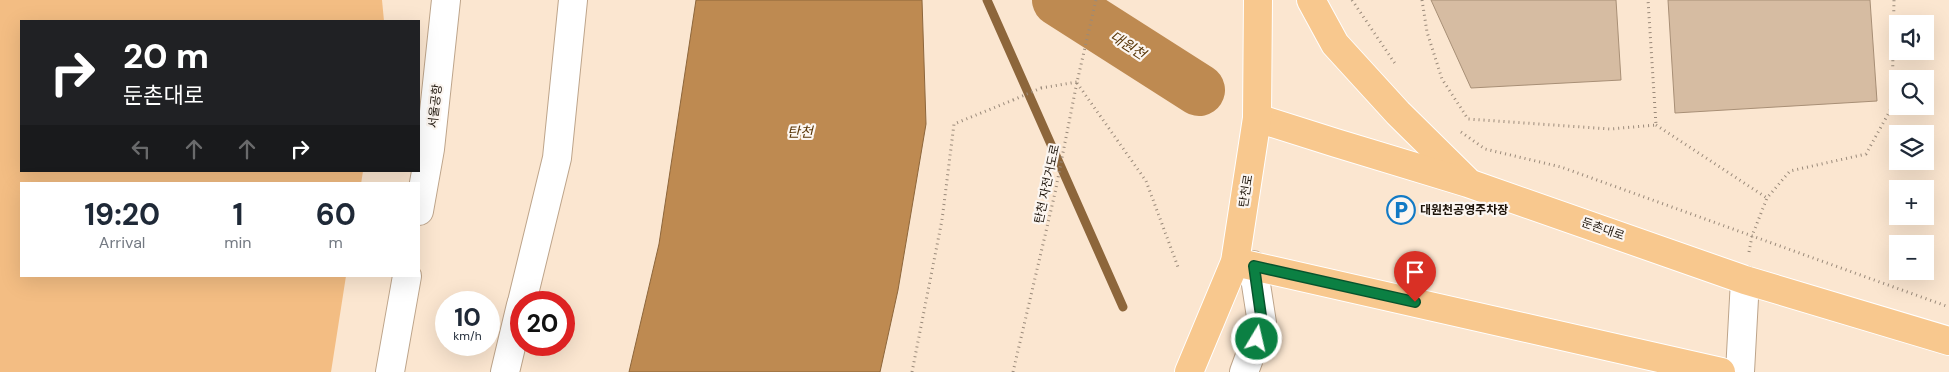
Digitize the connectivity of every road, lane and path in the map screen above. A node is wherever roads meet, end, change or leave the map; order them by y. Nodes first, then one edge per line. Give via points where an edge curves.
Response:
1 (446, 0) edge
2 (573, 0) edge
3 (1096, 0) edge
4 (1258, 0) edge
5 (1311, 0) edge
6 (1352, 0) edge
7 (1422, 0) edge
8 (1648, 0) edge
9 (1894, 0) edge
10 (1402, 72) dead end
11 (1077, 82) junction
12 (1257, 118) junction
13 (1656, 125) junction
14 (1455, 128) dead end
15 (1468, 183) junction
16 (1767, 198) junction
17 (420, 205) edge
18 (1752, 236) junction
19 (1244, 264) junction
20 (1178, 267) dead end
21 (407, 277) edge
22 (1745, 280) junction
23 (525, 291) edge
24 (1949, 308) edge
25 (1949, 341) edge
26 (510, 352) edge
27 (390, 372) edge
28 (505, 372) edge
29 (912, 372) edge
30 (1013, 372) edge
31 (1189, 372) edge
32 (1244, 372) edge
33 (1721, 372) edge
34 (1740, 372) edge

1 - 17 street, 서울공항 via 430,149
2 - 23 street via 557,158
3 - 11 path, 탄천 자전거도로
4 - 12 main road, 탄천로
5 - 15 main road via 1335,44
6 - 10 path
7 - 13 path via 1427,32 1442,79 1468,119 1610,129
8 - 13 path
9 - 16 path via 1892,107 1866,154 1790,171
11 - 20 path via 1146,181
11 - 29 path, bridge via 1041,88 954,124 942,220
11 - 30 path, 탄천 자전거도로
12 - 15 main road, 둔촌대로
12 - 19 main road, 탄천로
13 - 16 path
14 - 18 path via 1485,149 1562,167
15 - 22 main road, 둔촌대로
16 - 18 path
18 - 22 path
18 - 24 path
19 - 31 main road, 탄천로
19 - 32 street via 1262,323
19 - 33 main road
21 - 27 street
22 - 25 main road, 둔촌대로
22 - 34 street
26 - 28 street

